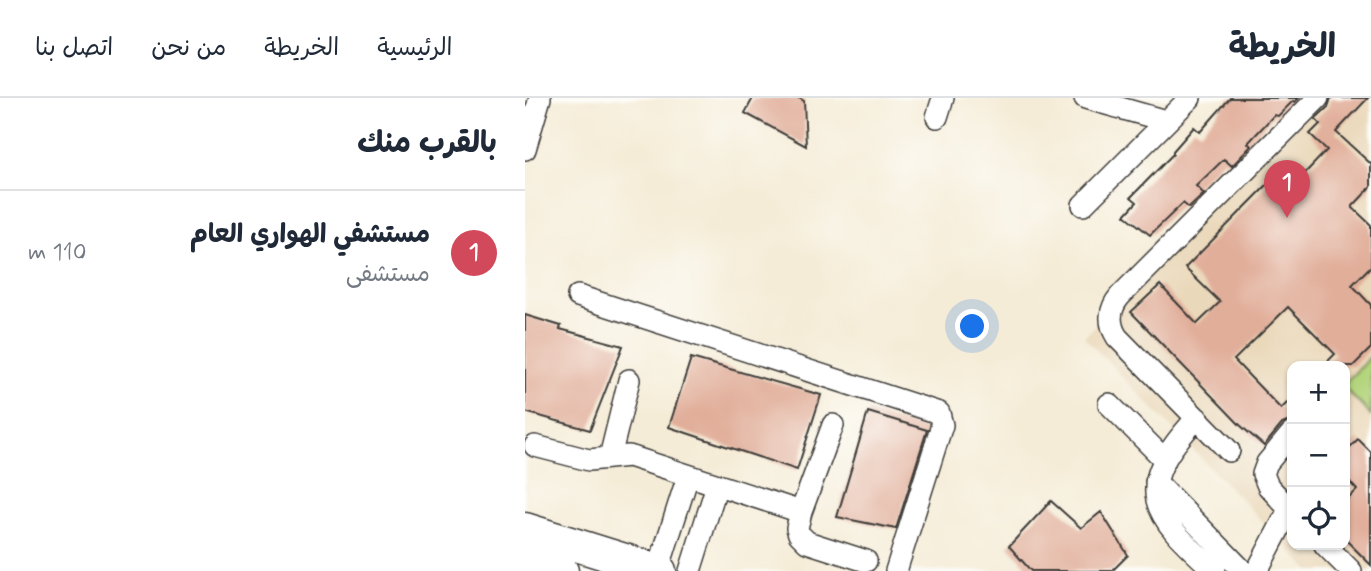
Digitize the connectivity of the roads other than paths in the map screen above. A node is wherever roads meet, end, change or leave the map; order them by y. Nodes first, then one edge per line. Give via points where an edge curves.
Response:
1 (540, 98) edge
2 (1084, 98) edge
3 (1190, 98) edge
4 (1318, 98) edge
5 (1166, 121) junction
6 (525, 149) edge
7 (1083, 205) dead end
8 (578, 296) dead end
9 (629, 380) dead end
10 (1109, 404) dead end
11 (1197, 418) junction
12 (832, 425) dead end
13 (1287, 439) edge
14 (535, 446) dead end
15 (1229, 451) dead end
16 (610, 457) junction
17 (1165, 460) junction
18 (688, 476) junction
19 (1156, 482) junction
20 (717, 485) junction
21 (1287, 504) edge
22 (800, 512) junction
23 (1287, 515) edge
24 (525, 530) edge
25 (1330, 550) edge
26 (525, 560) edge
27 (866, 561) dead end
28 (562, 571) edge
29 (659, 571) edge
30 (690, 571) edge
31 (896, 571) edge
32 (1215, 571) edge
33 (1243, 571) edge
34 (1257, 571) edge
35 (1351, 571) edge

1 - 6 street
2 - 5 street
3 - 5 street
4 - 11 street via 1120,296 1112,310 1111,325 1117,337
5 - 7 street
8 - 31 street via 939,413 942,425
9 - 16 street
10 - 17 street
11 - 15 street
11 - 17 street
12 - 22 street
13 - 21 street via 1263,474 1268,486
14 - 16 street via 589,460
16 - 18 street via 629,456
17 - 19 street
18 - 20 street
18 - 29 street
19 - 32 street via 1161,512 1177,535
19 - 33 street
20 - 22 street
20 - 30 street
22 - 27 street via 797,528 803,538
23 - 34 street
24 - 29 highway
25 - 35 street
26 - 28 highway

